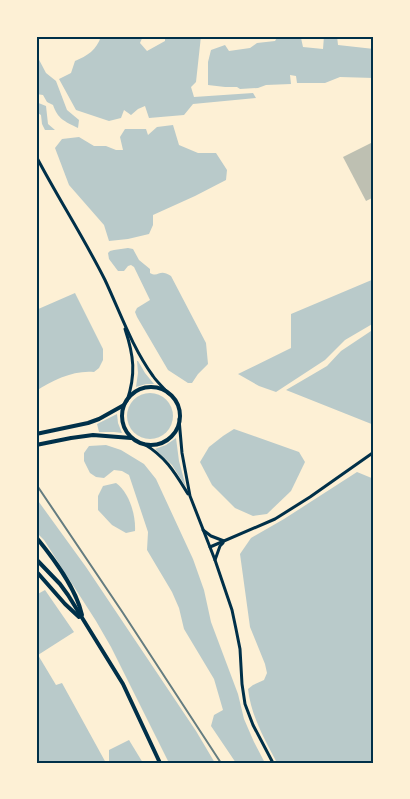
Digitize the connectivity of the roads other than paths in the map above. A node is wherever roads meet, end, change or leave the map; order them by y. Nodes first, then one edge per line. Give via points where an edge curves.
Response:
1 (36, 156) edge
2 (123, 322) junction
3 (168, 393) junction
4 (125, 403) junction
5 (180, 419) junction
6 (36, 434) edge
7 (131, 438) junction
8 (144, 444) junction
9 (36, 445) edge
10 (374, 452) edge
11 (190, 496) junction
12 (203, 530) junction
13 (36, 538) edge
14 (224, 541) junction
15 (210, 547) junction
16 (36, 559) edge
17 (215, 560) junction
18 (36, 571) edge
19 (83, 620) junction
20 (160, 763) edge
21 (273, 763) edge

1 - 2 main road via 106,282
2 - 3 main road via 149,370
2 - 4 main road via 133,370
3 - 4 main road via 158,388 143,388
3 - 5 main road via 177,405
4 - 6 main road via 88,423
4 - 7 main road via 123,425
5 - 8 main road via 168,439 159,444
5 - 11 main road
7 - 8 main road
7 - 9 main road via 93,435
8 - 11 main road via 166,461
10 - 14 main road via 294,507
11 - 12 main road
12 - 14 main road
12 - 15 main road
13 - 19 main road via 50,554 77,599
14 - 15 main road
14 - 17 main road
15 - 17 main road
16 - 19 main road via 60,584
17 - 21 main road via 232,610 240,649 245,704
18 - 19 main road
19 - 20 main road via 124,684

